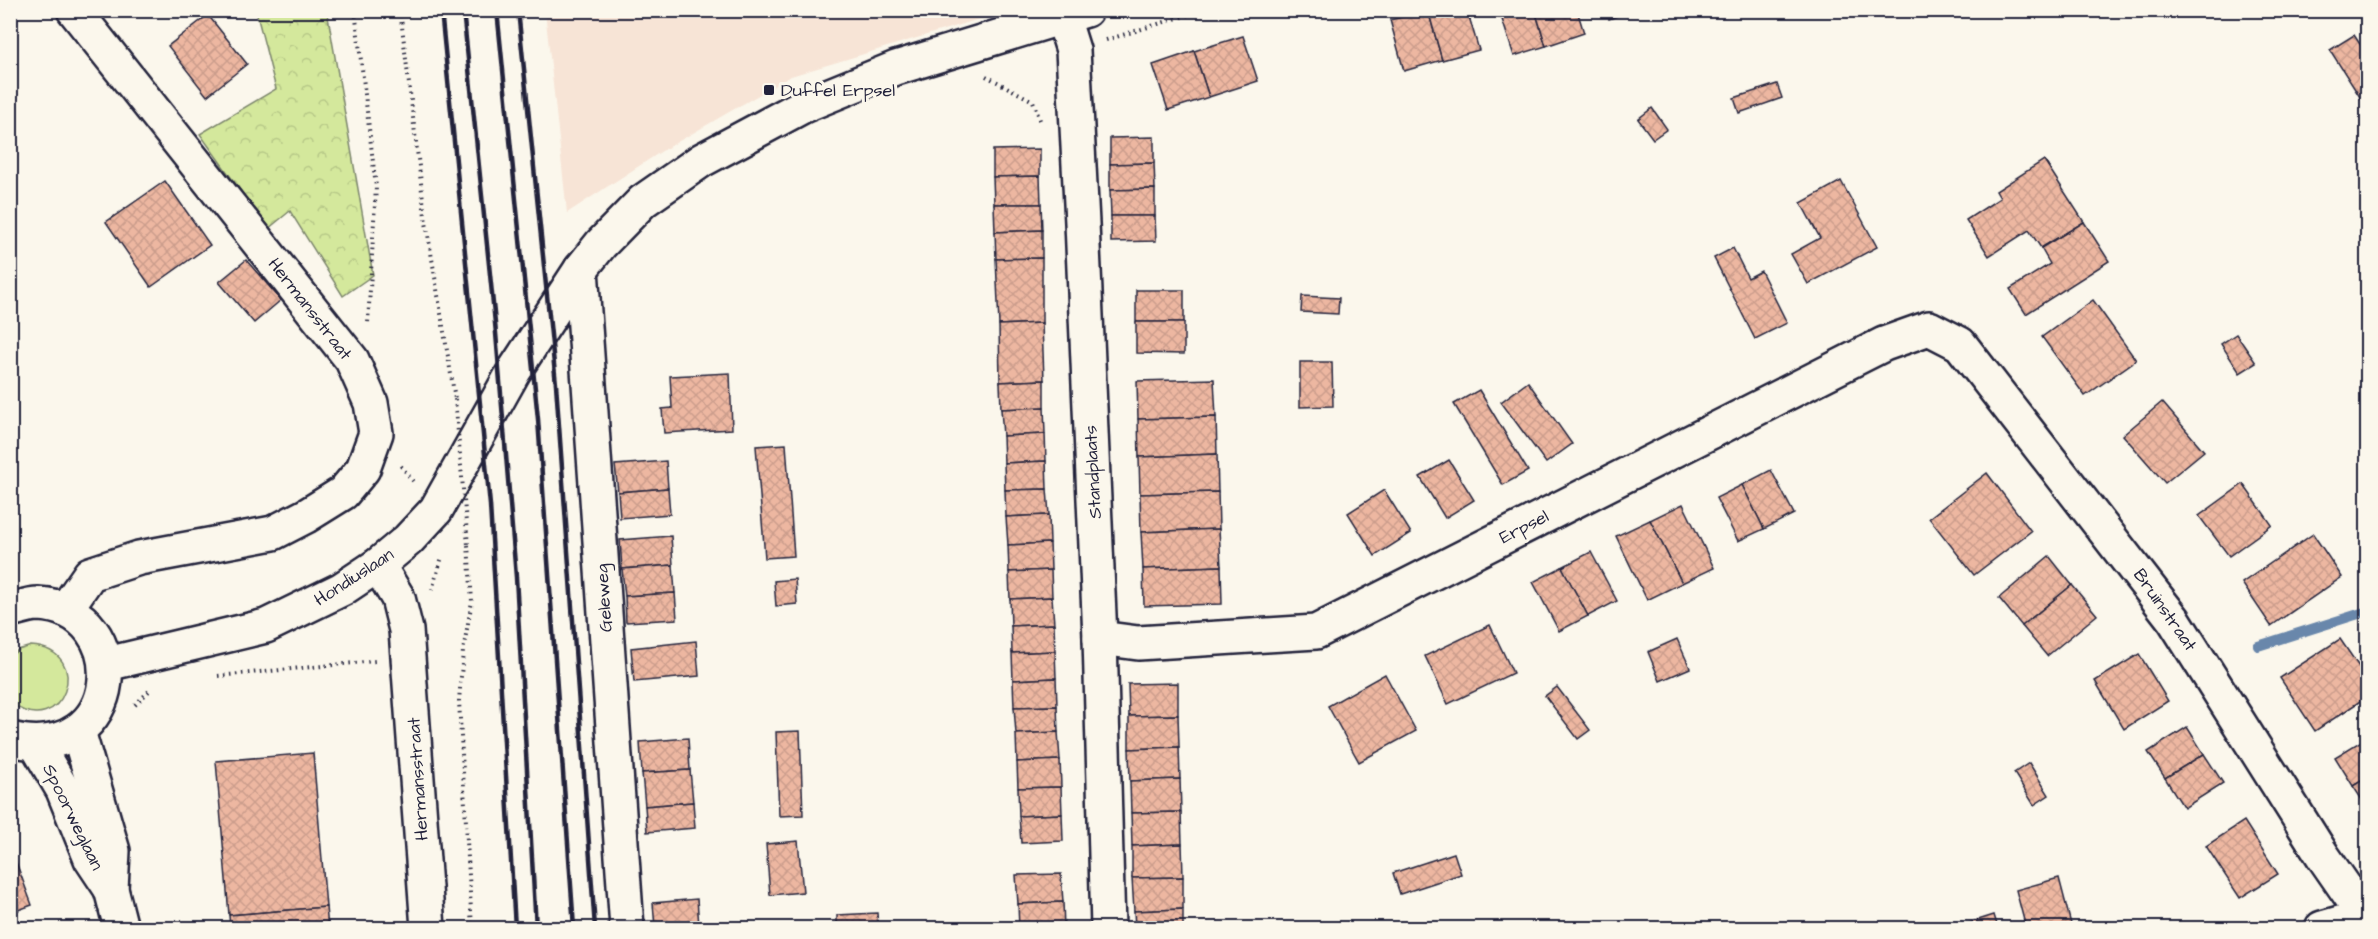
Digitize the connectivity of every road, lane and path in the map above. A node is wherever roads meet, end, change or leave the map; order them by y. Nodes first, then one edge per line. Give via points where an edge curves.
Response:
1 (74, 10) edge
2 (355, 10) edge
3 (400, 10) edge
4 (1204, 10) edge
5 (1075, 14) edge
6 (1072, 50) junction
7 (997, 72) dead end
8 (975, 79) dead end
9 (581, 268) junction
10 (1929, 328) joint
11 (352, 360) junction
12 (376, 433) junction
13 (436, 510) junction
14 (378, 564) junction
15 (10, 610) edge
16 (65, 610) junction
17 (1100, 638) junction
18 (409, 657) junction
19 (107, 664) junction
20 (207, 678) dead end
21 (160, 689) dead end
22 (129, 712) dead end
23 (78, 731) junction
24 (23, 742) edge
25 (111, 889) junction
26 (2366, 919) edge
27 (121, 928) edge
28 (428, 928) edge
29 (472, 928) edge
30 (627, 928) edge
31 (1108, 928) edge
32 (2322, 928) edge

1 - 11 street, Hermansstraat
2 - 11 path via 376,187 368,329
3 - 29 path, bridge via 426,216 455,399 468,545 472,601 462,651 459,701
4 - 6 path
5 - 6 street, Standplaats
5 - 9 street, Hondiuslaan via 897,68 803,106 702,160 643,201
6 - 17 street, Standplaats
7 - 8 path
9 - 13 street, Hondiuslaan via 514,371
9 - 30 street, Geleweg
10 - 17 street, Erpsel via 1884,344 1316,632 1138,643
10 - 26 street, Bruinstraat via 1960,344 2174,620
11 - 12 street, Hermansstraat via 371,403
12 - 13 path
12 - 16 street, Hermansstraat via 363,469 350,485 306,516 273,533 139,558 90,574
13 - 14 street, Hondiuslaan
14 - 18 street, Hermansstraat via 398,598
14 - 19 street, Hondiuslaan via 316,603 266,626
15 - 16 street via 37,604
16 - 19 street via 90,629
17 - 31 street, Standplaats
18 - 20 path
18 - 28 street, Hermansstraat
19 - 23 street via 102,698 93,716
21 - 22 path via 148,692
23 - 24 street via 62,740
23 - 25 street, Spoorweglaan via 113,851
24 - 25 street, Spoorweglaan via 63,790 91,859
25 - 27 street, Spoorweglaan
26 - 32 street

